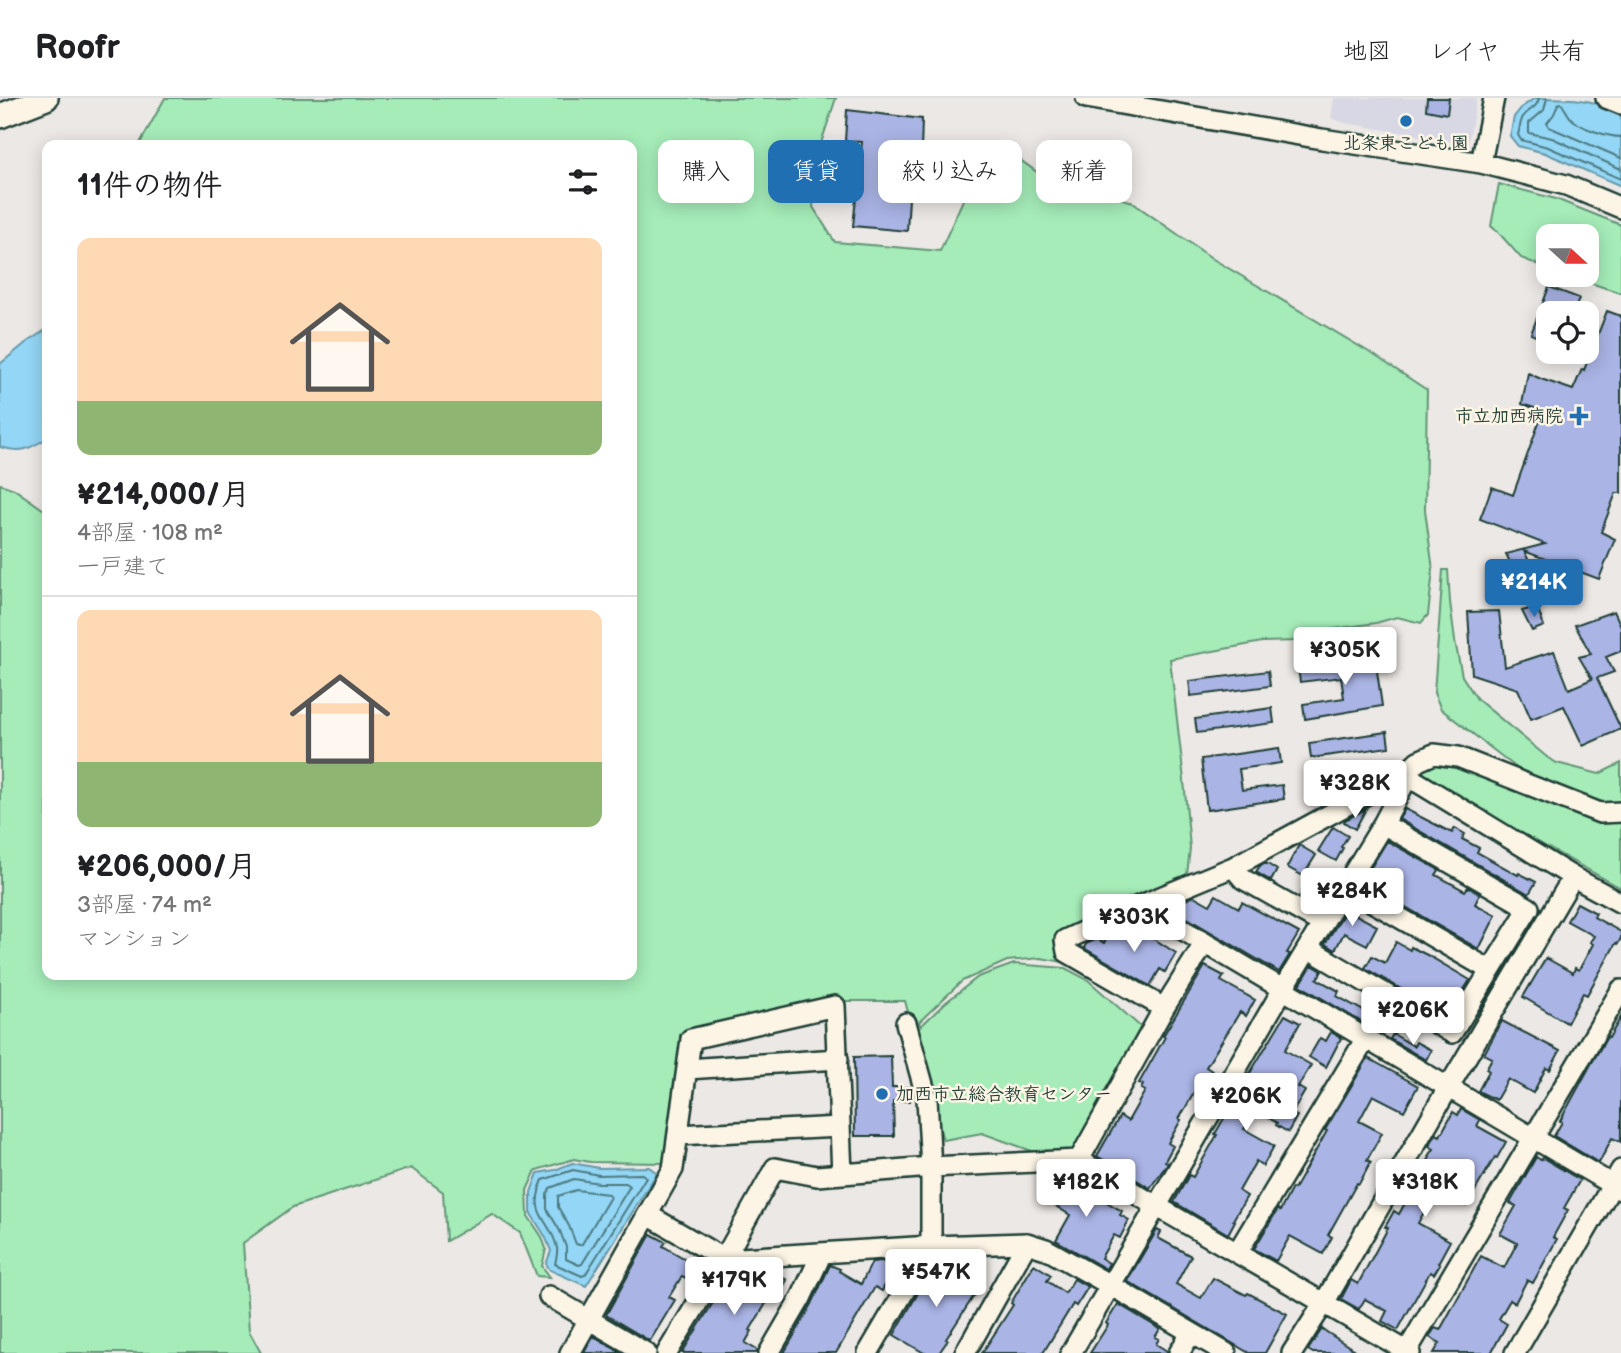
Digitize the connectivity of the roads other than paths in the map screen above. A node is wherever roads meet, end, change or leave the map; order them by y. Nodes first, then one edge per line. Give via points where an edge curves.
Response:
1 (46, 98) edge
2 (1086, 98) edge
3 (1494, 98) edge
4 (1606, 98) edge
5 (1621, 104) edge
6 (0, 116) edge
7 (1481, 163) junction
8 (1621, 208) edge
9 (1404, 774) junction
10 (1621, 812) edge
11 (1383, 824) junction
12 (1233, 867) junction
13 (1573, 877) junction
14 (1345, 886) junction
15 (1621, 903) edge
16 (1140, 905) junction
17 (1323, 924) junction
18 (1204, 944) junction
19 (1309, 949) junction
20 (1490, 970) junction
21 (1283, 989) junction
22 (1621, 990) edge
23 (1164, 1008) junction
24 (906, 1023) dead end
25 (1366, 1040) junction
26 (838, 1059) junction
27 (687, 1069) junction
28 (1448, 1088) junction
29 (841, 1127) junction
30 (678, 1135) junction
31 (1533, 1139) junction
32 (1079, 1160) junction
33 (931, 1167) junction
34 (842, 1174) junction
35 (1618, 1182) edge
36 (1156, 1206) junction
37 (648, 1215) junction
38 (1027, 1242) junction
39 (931, 1246) junction
40 (822, 1253) junction
41 (1237, 1253) junction
42 (724, 1259) junction
43 (1111, 1285) junction
44 (549, 1296) dead end
45 (1324, 1303) junction
46 (589, 1319) junction
47 (1191, 1333) junction
48 (1408, 1352) edge
49 (570, 1353) edge
50 (646, 1353) edge
51 (667, 1353) edge
52 (768, 1353) edge
53 (868, 1353) edge
54 (965, 1353) edge
55 (1071, 1353) edge
56 (1179, 1353) edge
57 (1226, 1353) edge
58 (1292, 1353) edge
59 (1515, 1353) edge

1 - 6 main road
2 - 7 street
3 - 7 street
4 - 5 street
7 - 8 street via 1566,185
9 - 10 street via 1434,754 1458,757 1600,813
9 - 11 street via 1403,786
9 - 12 street
9 - 13 street
11 - 14 street
11 - 20 street via 1529,908
12 - 16 street
12 - 17 street via 1243,879
13 - 15 street
13 - 28 street
14 - 17 street
14 - 20 street
16 - 18 street
16 - 23 street via 1065,940 1067,952
17 - 19 street
18 - 21 street
18 - 23 street
19 - 20 street via 1452,1033
19 - 21 street
21 - 25 street
21 - 36 street
22 - 31 street
23 - 32 street
24 - 33 street via 927,1099
25 - 28 street
25 - 41 street
26 - 27 street
26 - 27 street via 835,1006 691,1039
26 - 29 street
27 - 30 street
28 - 31 street
28 - 45 street
29 - 30 street
29 - 34 street
30 - 37 street via 673,1169
31 - 35 street
31 - 48 street
32 - 33 street
32 - 36 street
33 - 34 street
33 - 39 street
34 - 42 street via 817,1176 775,1168
35 - 59 street
36 - 41 street
36 - 43 street
37 - 42 street
37 - 46 street
38 - 39 street
38 - 43 street
38 - 54 street
39 - 40 street
39 - 53 street
40 - 42 street
40 - 52 street
41 - 45 street
42 - 51 street
43 - 47 street
43 - 55 street
44 - 46 street
45 - 48 street
45 - 58 street
46 - 49 street
46 - 50 street
47 - 56 street
47 - 57 street

